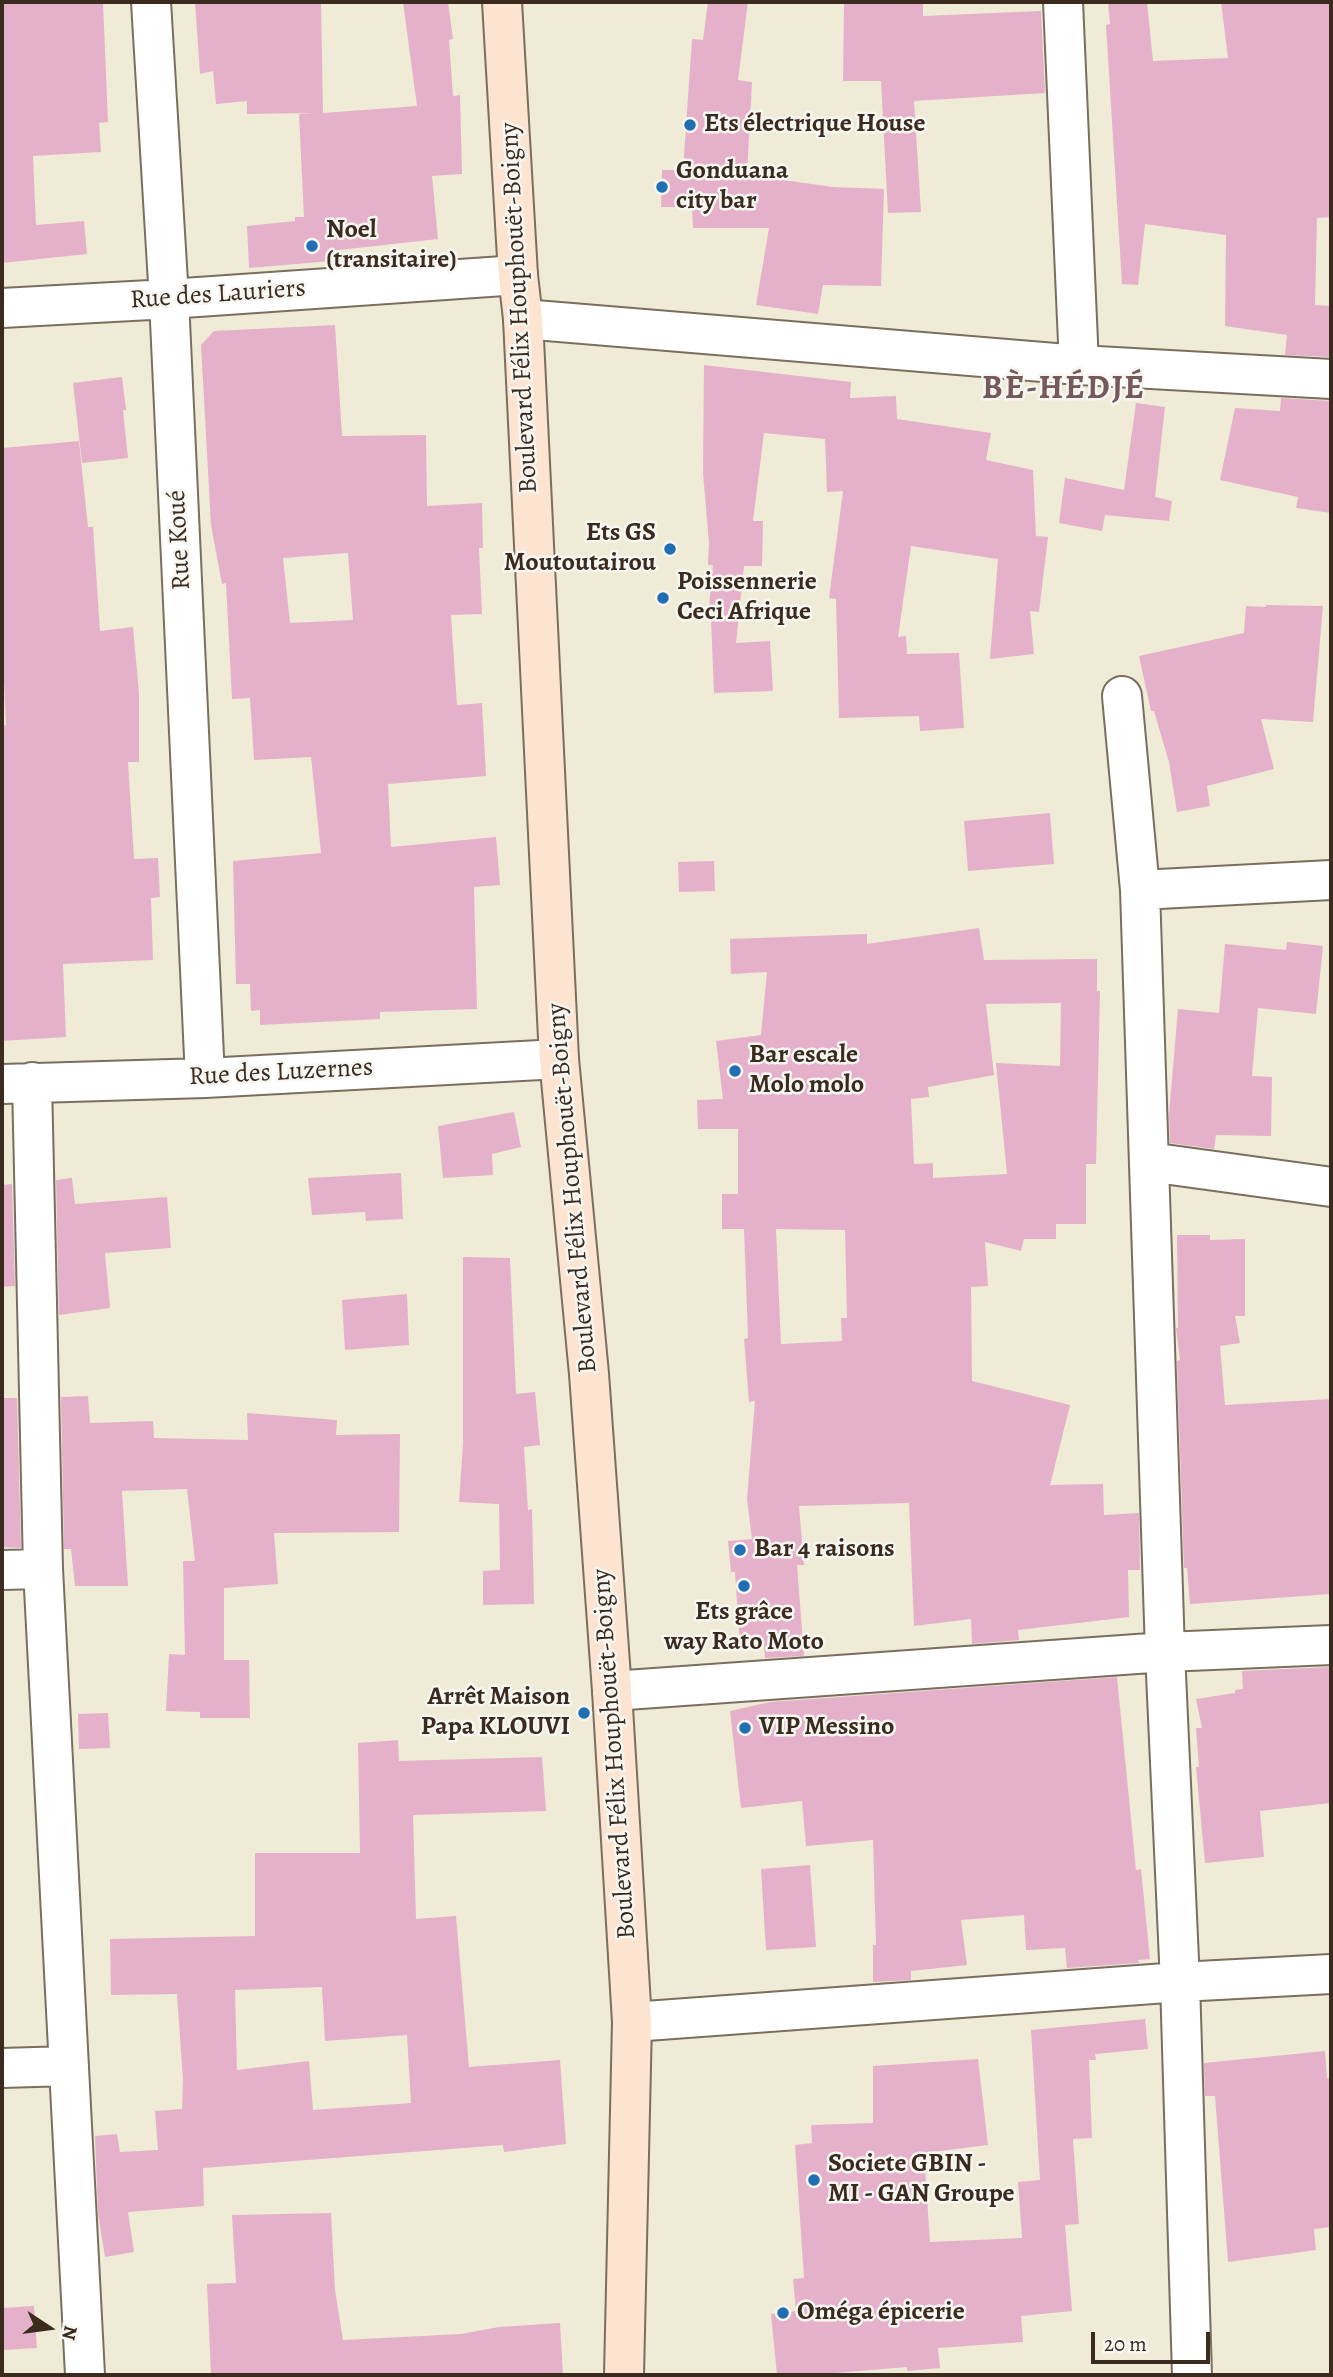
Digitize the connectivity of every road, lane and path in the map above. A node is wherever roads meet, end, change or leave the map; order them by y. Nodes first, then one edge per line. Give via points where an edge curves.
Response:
1 (151, 2) edge
2 (502, 2) edge
3 (1063, 2) edge
4 (518, 275) junction
5 (169, 299) junction
6 (2, 308) edge
7 (523, 319) junction
8 (1079, 365) junction
9 (1331, 379) edge
10 (1122, 696) dead end
11 (1331, 880) edge
12 (1140, 890) junction
13 (559, 1059) junction
14 (205, 1078) junction
15 (17, 1083) edge
16 (1149, 1161) junction
17 (1331, 1187) edge
18 (43, 1569) junction
19 (2, 1570) edge
20 (1331, 1645) edge
21 (1165, 1652) junction
22 (612, 1691) junction
23 (1331, 1974) edge
24 (1180, 1982) junction
25 (632, 2022) junction
26 (69, 2066) junction
27 (2, 2068) edge
28 (85, 2375) edge
29 (624, 2375) edge
30 (1192, 2375) edge

1 - 5 street, Rue Koué
2 - 4 street, Boulevard Félix Houphouët-Boigny
3 - 8 street
4 - 5 street, Rue des Lauriers
4 - 7 street, Boulevard Félix Houphouët-Boigny
5 - 6 street, Rue des Lauriers
5 - 14 street, Rue Koué
7 - 8 street
7 - 13 street, Boulevard Félix Houphouët-Boigny
8 - 9 street
10 - 12 street
11 - 12 street
12 - 16 street
13 - 14 street, Rue des Luzernes
13 - 22 street, Boulevard Félix Houphouët-Boigny via 589,1374
14 - 15 street, Rue des Luzernes
15 - 18 street
16 - 17 street
16 - 21 street
18 - 19 street
18 - 26 street
20 - 21 street
21 - 22 street
21 - 24 street
22 - 25 street, Boulevard Félix Houphouët-Boigny
23 - 24 street
24 - 25 street
24 - 30 street
25 - 29 street, Boulevard Félix Houphouët-Boigny
26 - 27 street
26 - 28 street

